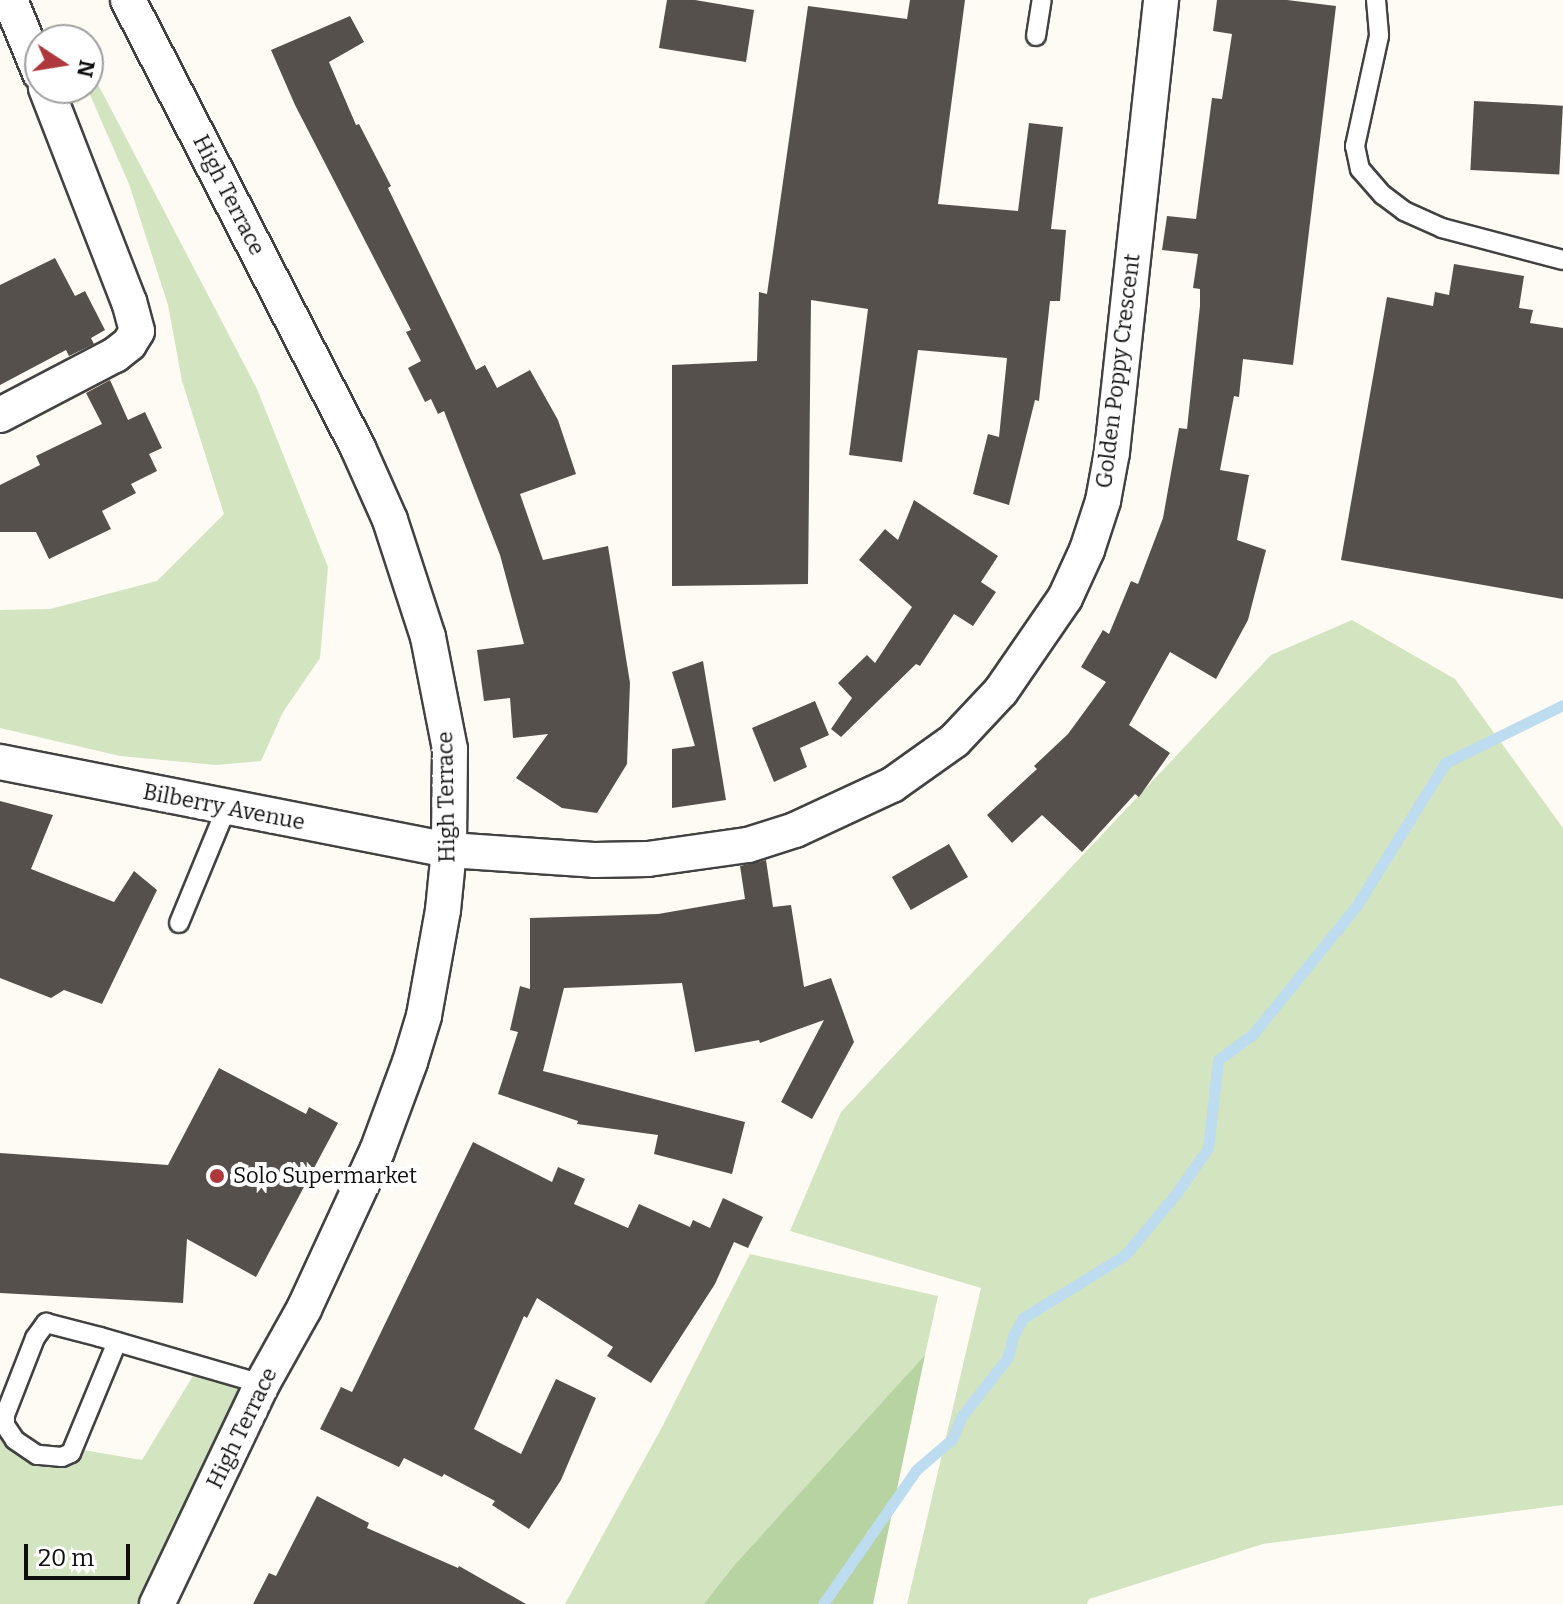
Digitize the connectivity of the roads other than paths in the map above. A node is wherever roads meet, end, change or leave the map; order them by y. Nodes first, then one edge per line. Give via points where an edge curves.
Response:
1 (10, 0) edge
2 (128, 0) edge
3 (1042, 0) edge
4 (1161, 0) edge
5 (1376, 0) edge
6 (24, 34) edge
7 (1036, 36) dead end
8 (52, 104) edge
9 (1563, 260) edge
10 (0, 415) edge
11 (0, 762) edge
12 (226, 809) junction
13 (449, 850) junction
14 (179, 923) dead end
15 (117, 1342) junction
16 (262, 1384) junction
17 (157, 1604) edge

1 - 6 street
2 - 13 street, High Terrace via 390,520 428,637 450,749
3 - 7 lane
4 - 13 street, Golden Poppy Crescent via 1103,501 1065,598 1001,691 955,740 892,785 795,830 748,845 621,859
5 - 9 lane via 1379,36 1355,146 1360,169 1383,195 1417,217
8 - 10 street via 137,331 129,344
11 - 12 street, Bilberry Avenue
12 - 13 street, Bilberry Avenue
12 - 14 lane
13 - 16 street, High Terrace via 437,948 410,1062 360,1189
15 - 15 lane via 53,1324 41,1327 5,1415 15,1440 37,1455 71,1453
15 - 16 lane
16 - 17 street, High Terrace

